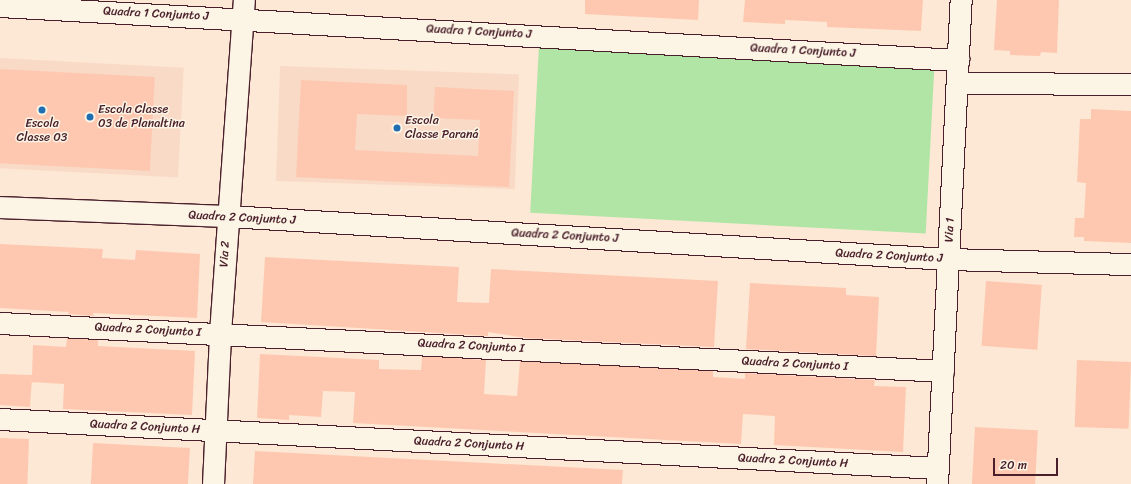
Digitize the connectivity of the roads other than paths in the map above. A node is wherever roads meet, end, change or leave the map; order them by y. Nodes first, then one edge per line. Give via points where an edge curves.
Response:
1 (961, 0) edge
2 (0, 6) edge
3 (243, 9) edge
4 (958, 60) junction
5 (957, 83) junction
6 (1131, 84) edge
7 (0, 207) edge
8 (228, 216) junction
9 (948, 259) junction
10 (1131, 264) edge
11 (0, 323) edge
12 (220, 333) junction
13 (943, 371) junction
14 (0, 418) edge
15 (215, 430) junction
16 (938, 476) edge
17 (214, 484) edge

1 - 4 street, Via 1
2 - 3 street, Quadra 1 Conjunto J
3 - 4 street, Quadra 1 Conjunto J
3 - 8 street, Via 2
4 - 5 street, Via 1
5 - 6 street
5 - 9 street, Via 1
7 - 8 street, Quadra 2 Conjunto J
8 - 9 street, Quadra 2 Conjunto J
8 - 12 street, Via 2
9 - 10 street, Quadra 2 Conjunto J
9 - 13 street, Via 1
11 - 12 street, Quadra 2 Conjunto I
12 - 13 street, Quadra 2 Conjunto I
12 - 15 street, Via 2
13 - 16 street, Via 1
14 - 15 street, Quadra 2 Conjunto H
15 - 16 street, Quadra 2 Conjunto H
15 - 17 street, Via 2

